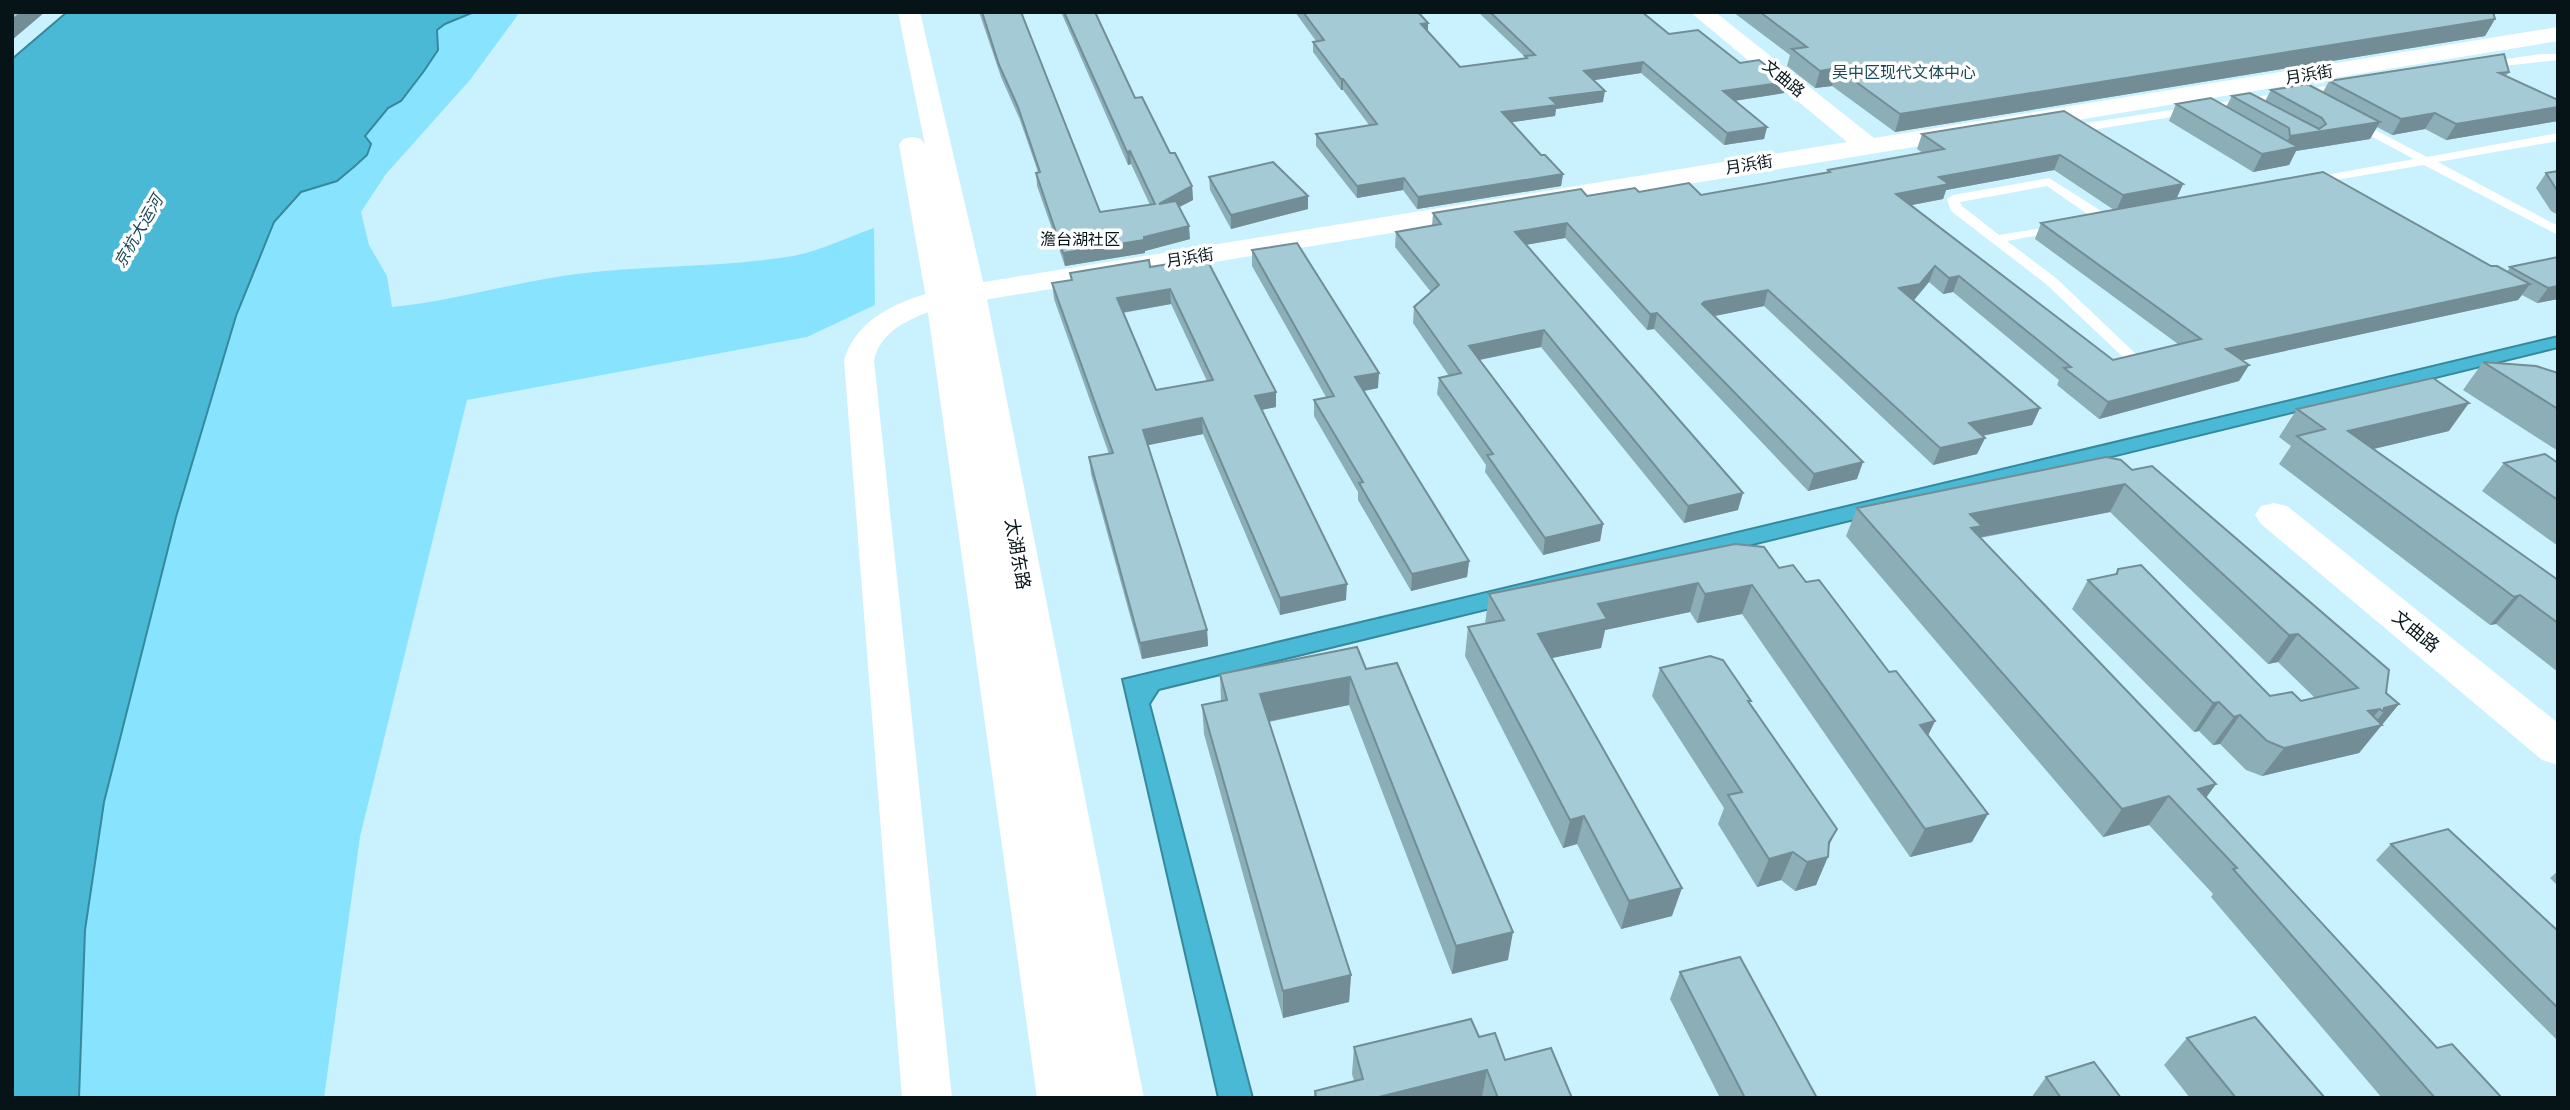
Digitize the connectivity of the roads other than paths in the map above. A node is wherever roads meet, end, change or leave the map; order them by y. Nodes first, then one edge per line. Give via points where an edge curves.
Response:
1 (887, 12) edge
2 (909, 12) edge
3 (1701, 12) edge
4 (2534, 14) edge
5 (2558, 20) edge
6 (2558, 32) edge
7 (2558, 57) edge
8 (2475, 67) edge
9 (2356, 85) edge
10 (2299, 93) junction
11 (2242, 102) junction
12 (2218, 106) junction
13 (2322, 106) edge
14 (2203, 108) junction
15 (2264, 115) edge
16 (2345, 118) edge
17 (2242, 119) edge
18 (2227, 122) edge
19 (2558, 137) edge
20 (2103, 143) edge
21 (1867, 145) junction
22 (2426, 161) junction
23 (2317, 181) junction
24 (2290, 186) edge
25 (2342, 195) edge
26 (2558, 232) edge
27 (1996, 239) junction
28 (956, 296) junction
29 (2131, 356) edge
30 (2274, 514) dead end
31 (2558, 748) edge
32 (927, 1098) edge
33 (1064, 1098) edge
34 (1117, 1098) edge

1 - 28 main road, 太湖东路
2 - 28 main road, 太湖东路
3 - 21 main road, 文曲路
4 - 5 main road
4 - 6 main road
6 - 21 main road, 月浜街
7 - 8 lane
9 - 10 lane
10 - 11 lane
10 - 13 lane
11 - 12 lane
11 - 15 lane
12 - 14 lane
12 - 17 lane
14 - 18 lane
14 - 20 lane via 2080,128
16 - 22 lane
19 - 22 lane
21 - 28 main road, 月浜街
22 - 23 lane
22 - 26 lane
23 - 24 lane
23 - 25 lane
27 - 27 lane via 1956,208 1953,200 2049,182 2097,221
27 - 29 lane via 2051,281
28 - 32 street via 881,324 863,345 859,360
28 - 33 main road, 太湖东路
28 - 34 main road, 太湖东路
30 - 31 main road, 文曲路

